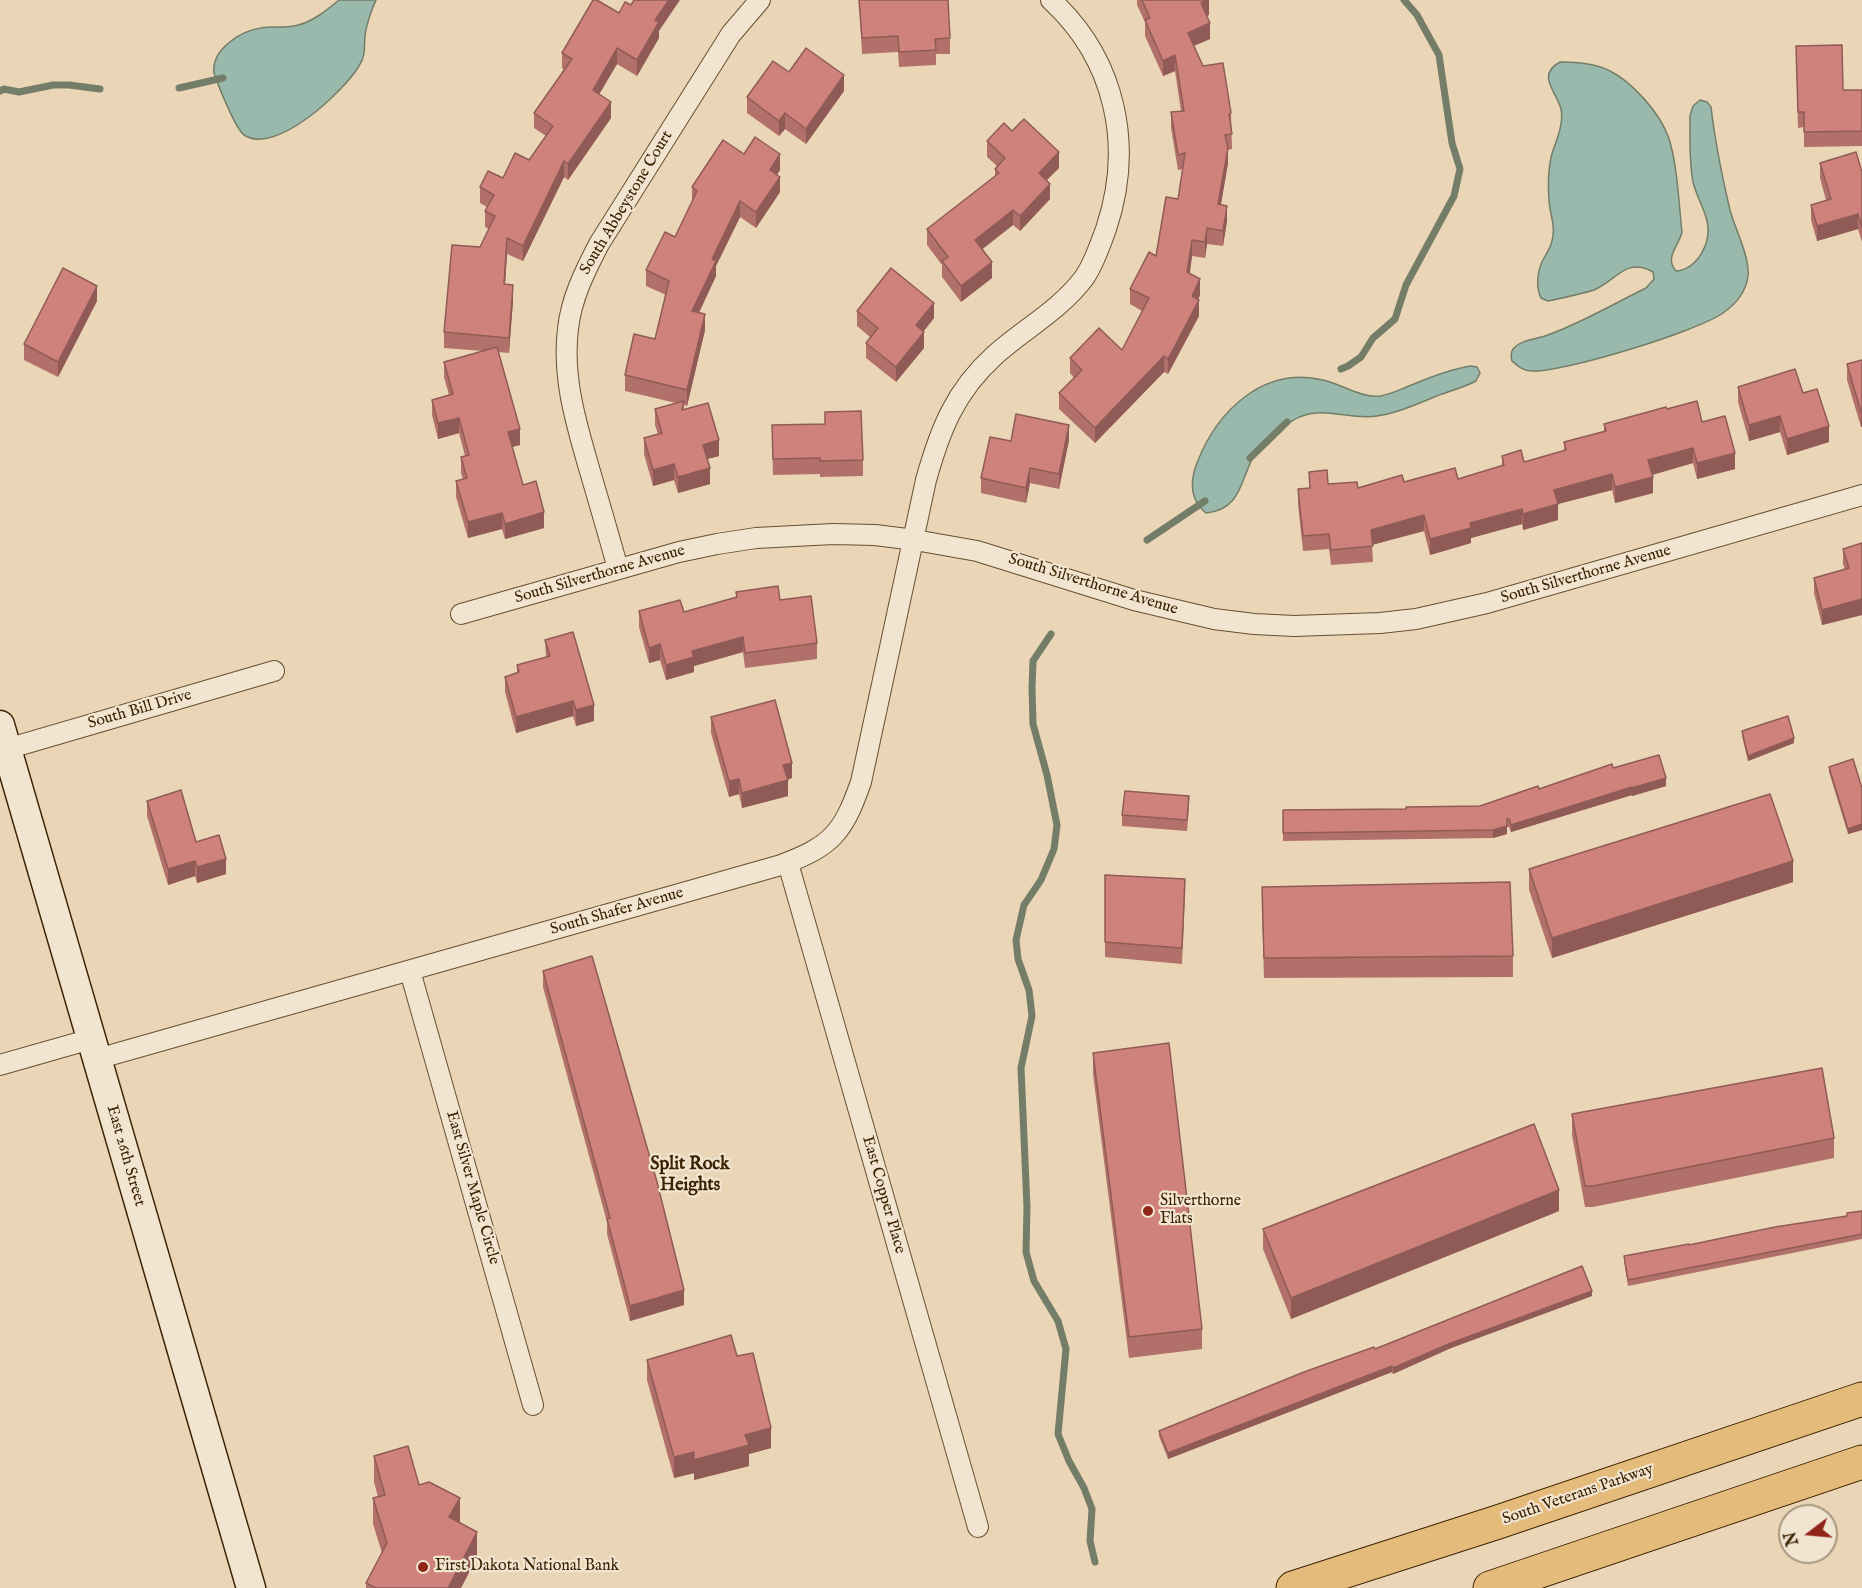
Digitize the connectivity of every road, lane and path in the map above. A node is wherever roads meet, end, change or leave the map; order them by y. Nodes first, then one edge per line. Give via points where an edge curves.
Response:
1 (760, 0) edge
2 (1051, 0) edge
3 (1862, 495) edge
4 (915, 540) junction
5 (618, 569) junction
6 (461, 614) dead end
7 (274, 671) dead end
8 (2, 742) edge
9 (788, 863) junction
10 (410, 971) junction
11 (94, 1049) junction
12 (0, 1065) edge
13 (1862, 1399) edge
14 (533, 1405) dead end
15 (1862, 1462) edge
16 (978, 1527) dead end
17 (250, 1588) edge
18 (1293, 1588) edge
19 (1490, 1588) edge

1 - 5 street, South Abbeystone Court via 731,34 599,244 574,300 566,358 569,388
2 - 4 street via 1091,50 1114,107 1119,163 1109,217 1094,260 1072,292 995,355 962,392 937,441
3 - 4 street, South Silverthorne Avenue via 1487,603 1416,619 1340,626 1214,619 1134,600 977,551
4 - 5 street, South Silverthorne Avenue via 833,534 756,538 679,552
4 - 9 street, South Shafer Avenue via 861,782 852,807 832,838 818,850
5 - 6 street, South Silverthorne Avenue
7 - 8 street, South Bill Drive
8 - 11 main road, East 26th Street
9 - 10 street, South Shafer Avenue
9 - 16 street, East Copper Place
10 - 11 street, South Shafer Avenue
10 - 14 street, East Silver Maple Circle
11 - 12 street, South Shafer Avenue
11 - 17 main road, East 26th Street
13 - 18 highway, South Veterans Parkway
15 - 19 highway

